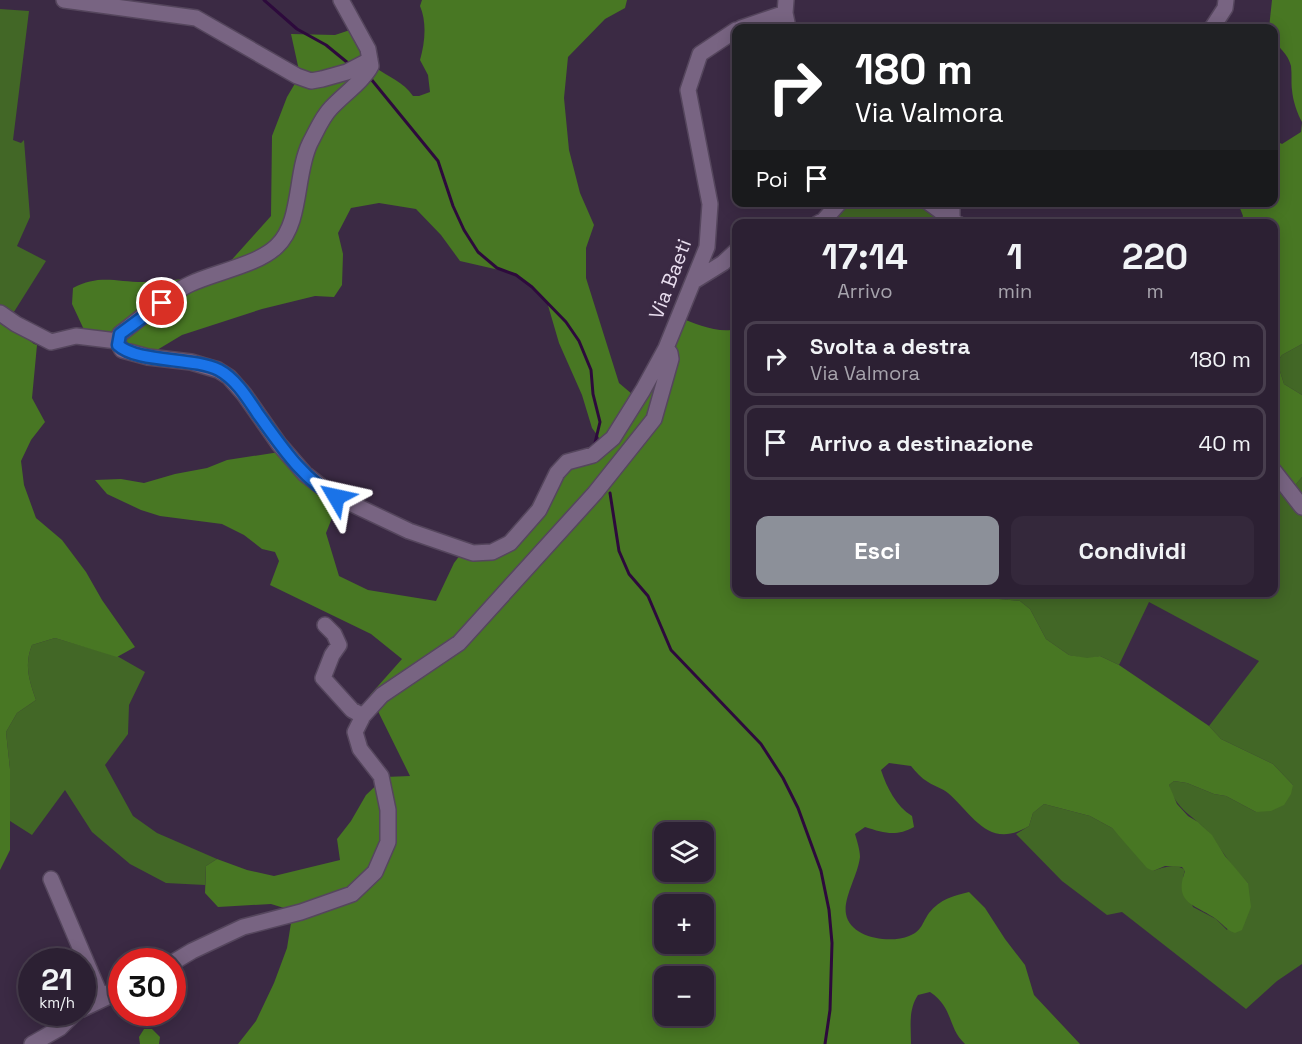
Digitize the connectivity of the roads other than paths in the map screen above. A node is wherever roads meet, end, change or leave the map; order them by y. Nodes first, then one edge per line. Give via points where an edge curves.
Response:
1 (64, 0) edge
2 (341, 0) edge
3 (1226, 0) edge
4 (785, 6) edge
5 (749, 24) edge
6 (787, 24) edge
7 (1215, 24) edge
8 (732, 33) edge
9 (370, 60) junction
10 (836, 207) edge
11 (935, 207) edge
12 (825, 219) edge
13 (951, 219) edge
14 (732, 254) edge
15 (694, 281) junction
16 (0, 313) edge
17 (117, 341) junction
18 (666, 348) junction
19 (1278, 476) edge
20 (1302, 507) edge
21 (324, 625) dead end
22 (363, 716) junction
23 (51, 879) dead end
24 (186, 955) edge
25 (108, 993) edge
26 (62, 1026) edge
27 (32, 1044) edge

1 - 9 street via 196,18 311,81 347,72
2 - 9 street
3 - 7 street
4 - 5 street, Via Baeti
4 - 6 street
8 - 15 street, Via Baeti via 700,54 688,90 710,204 707,247
9 - 17 street via 367,74 328,110 309,146 292,224 277,246 256,259 189,284 120,334
10 - 12 street
11 - 13 street
14 - 15 street
15 - 18 street, Via Baeti
16 - 17 street via 51,342 76,336
17 - 18 street via 123,350 218,370 244,394 305,474 331,494 409,531 473,553 492,552 510,543 539,510 557,473 567,462 593,455 613,438
18 - 22 street, Via Baeti via 670,359 654,419 595,493 459,644 382,695
19 - 20 street
21 - 22 street via 339,645 323,678 352,710
22 - 24 street via 355,732 360,749 381,776 388,810 388,842 375,872 352,894 243,927
23 - 25 street via 99,992
26 - 27 street

